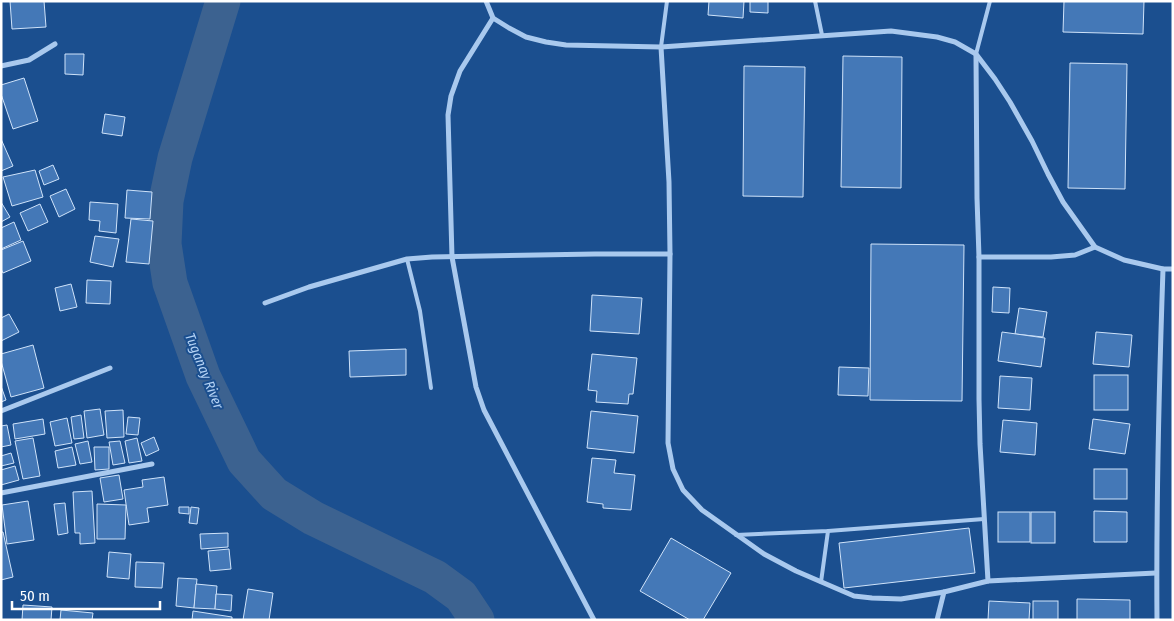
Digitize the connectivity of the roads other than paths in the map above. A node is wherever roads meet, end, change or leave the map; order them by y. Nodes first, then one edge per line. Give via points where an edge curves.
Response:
1 (486, 1) edge
2 (667, 1) edge
3 (815, 1) edge
4 (990, 1) edge
5 (493, 18) junction
6 (822, 35) junction
7 (55, 44) dead end
8 (660, 47) junction
9 (976, 54) junction
10 (1, 66) edge
11 (1096, 247) junction
12 (670, 254) junction
13 (452, 257) junction
14 (979, 257) junction
15 (408, 260) junction
16 (1164, 269) junction
17 (1173, 269) edge
18 (265, 303) dead end
19 (110, 368) dead end
20 (430, 388) dead end
21 (1, 411) edge
22 (152, 464) dead end
23 (1, 493) edge
24 (984, 519) junction
25 (828, 531) junction
26 (736, 535) junction
27 (1156, 573) junction
28 (988, 580) junction
29 (821, 582) junction
30 (944, 592) junction
31 (594, 620) edge
32 (937, 620) edge
33 (1157, 620) edge

1 - 5 street
2 - 8 lane
3 - 6 lane
4 - 9 lane
5 - 8 street via 526,36 552,43
5 - 13 street via 460,71 451,96 448,115
6 - 8 street
6 - 9 street via 912,33 955,42
7 - 10 street via 29,60
8 - 12 street
9 - 11 street via 1010,102 1064,202
9 - 14 street
11 - 14 street via 1074,255 1051,257
11 - 16 street via 1124,260
12 - 13 street
12 - 26 street via 668,443 673,469 683,490 702,510
13 - 15 street
13 - 31 street via 476,387 484,410
14 - 24 street via 979,408
15 - 18 street via 309,287
15 - 20 lane via 420,311
16 - 17 street
16 - 27 street
19 - 21 street
22 - 23 street
24 - 25 lane
24 - 28 street
25 - 26 lane
25 - 29 lane
26 - 29 street via 764,554
27 - 28 street
27 - 33 street
28 - 30 street
29 - 30 street via 854,596 872,598 901,599
30 - 32 street

